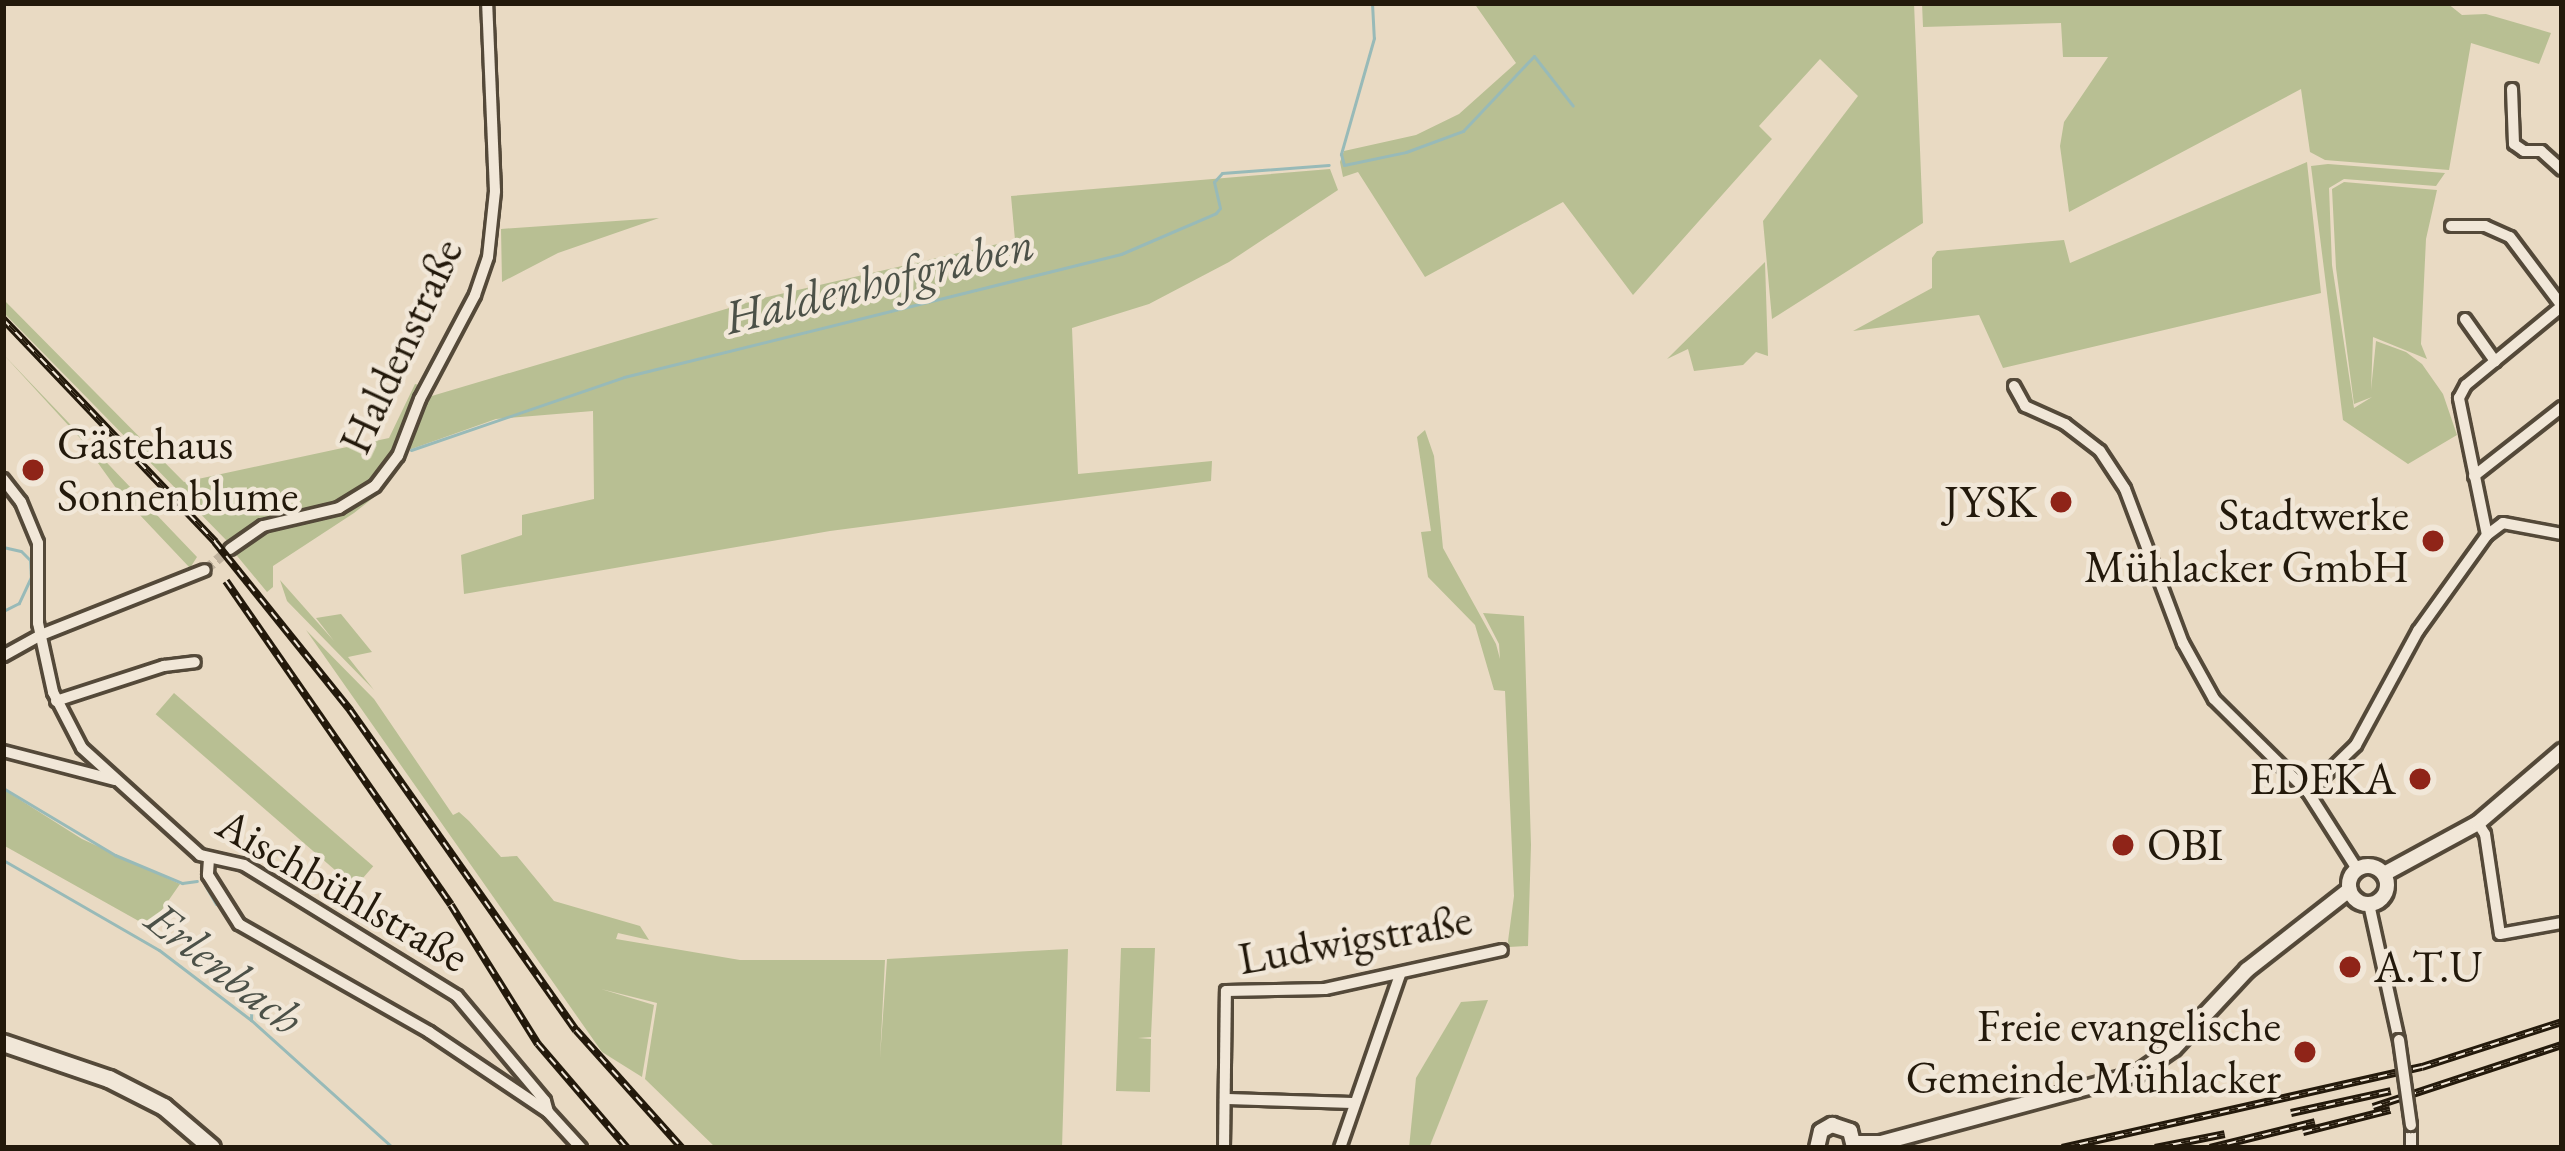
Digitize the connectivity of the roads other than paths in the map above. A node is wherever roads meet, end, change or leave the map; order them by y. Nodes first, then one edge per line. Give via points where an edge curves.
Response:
1 (487, 3) edge
2 (2512, 89) dead end
3 (2562, 170) edge
4 (2451, 226) dead end
5 (2562, 306) edge
6 (2465, 319) dead end
7 (2495, 361) junction
8 (2014, 386) dead end
9 (2562, 407) edge
10 (2474, 476) junction
11 (3, 479) edge
12 (2479, 498) junction
13 (2503, 523) junction
14 (2562, 534) edge
15 (2487, 535) junction
16 (230, 549) tunnel mouth
17 (205, 570) tunnel mouth
18 (41, 635) junction
19 (3, 656) edge
20 (195, 662) dead end
21 (56, 701) junction
22 (3, 751) edge
23 (2562, 751) edge
24 (116, 779) junction
25 (2308, 792) junction
26 (2477, 823) junction
27 (209, 859) junction
28 (2357, 869) junction
29 (2384, 874) junction
30 (2349, 890) junction
31 (2369, 904) junction
32 (2562, 923) edge
33 (1502, 950) dead end
34 (1400, 975) junction
35 (3, 1043) edge
36 (1225, 1099) junction
37 (1355, 1103) junction
38 (548, 1112) junction
39 (1855, 1146) edge
40 (212, 1148) edge
41 (581, 1148) edge
42 (1224, 1148) edge
43 (1340, 1148) edge
44 (1817, 1148) edge
45 (2411, 1148) edge

1 - 16 street, Haldenstraße via 494,209 475,295 398,456 374,486 339,508 263,526
2 - 3 street via 2514,143
4 - 5 street via 2485,226 2510,237
5 - 7 street
6 - 7 street
7 - 10 street via 2459,398
8 - 25 street via 2024,406 2100,452 2125,489 2183,643 2214,699
9 - 10 street
10 - 12 street
11 - 18 street via 38,543
12 - 13 street
12 - 15 street
13 - 14 street
13 - 15 street
15 - 25 street via 2429,614 2356,745
17 - 18 street
18 - 19 street
18 - 21 street
20 - 21 street
21 - 24 street via 73,736
22 - 24 street, Aischbühlstraße
23 - 26 street
24 - 27 street, Aischbühlstraße
25 - 28 street
26 - 29 street
26 - 32 street via 2500,934
27 - 38 street, Aischbühlstraße via 244,865 439,982 468,1005
27 - 38 street via 208,874 239,924 429,1032
28 - 29 street
28 - 30 street
29 - 31 street via 2385,893
30 - 31 street
30 - 39 street via 2246,970 2174,1048 2138,1074
31 - 45 street, bridge via 2399,1040
33 - 34 street, Ludwigstraße
34 - 36 street, Ludwigstraße via 1325,989 1226,992
34 - 37 street
35 - 40 main road via 68,1062 164,1107
36 - 37 street
36 - 42 street, Ludwigstraße
37 - 43 street
38 - 41 street
39 - 44 street via 1850,1131 1832,1125

